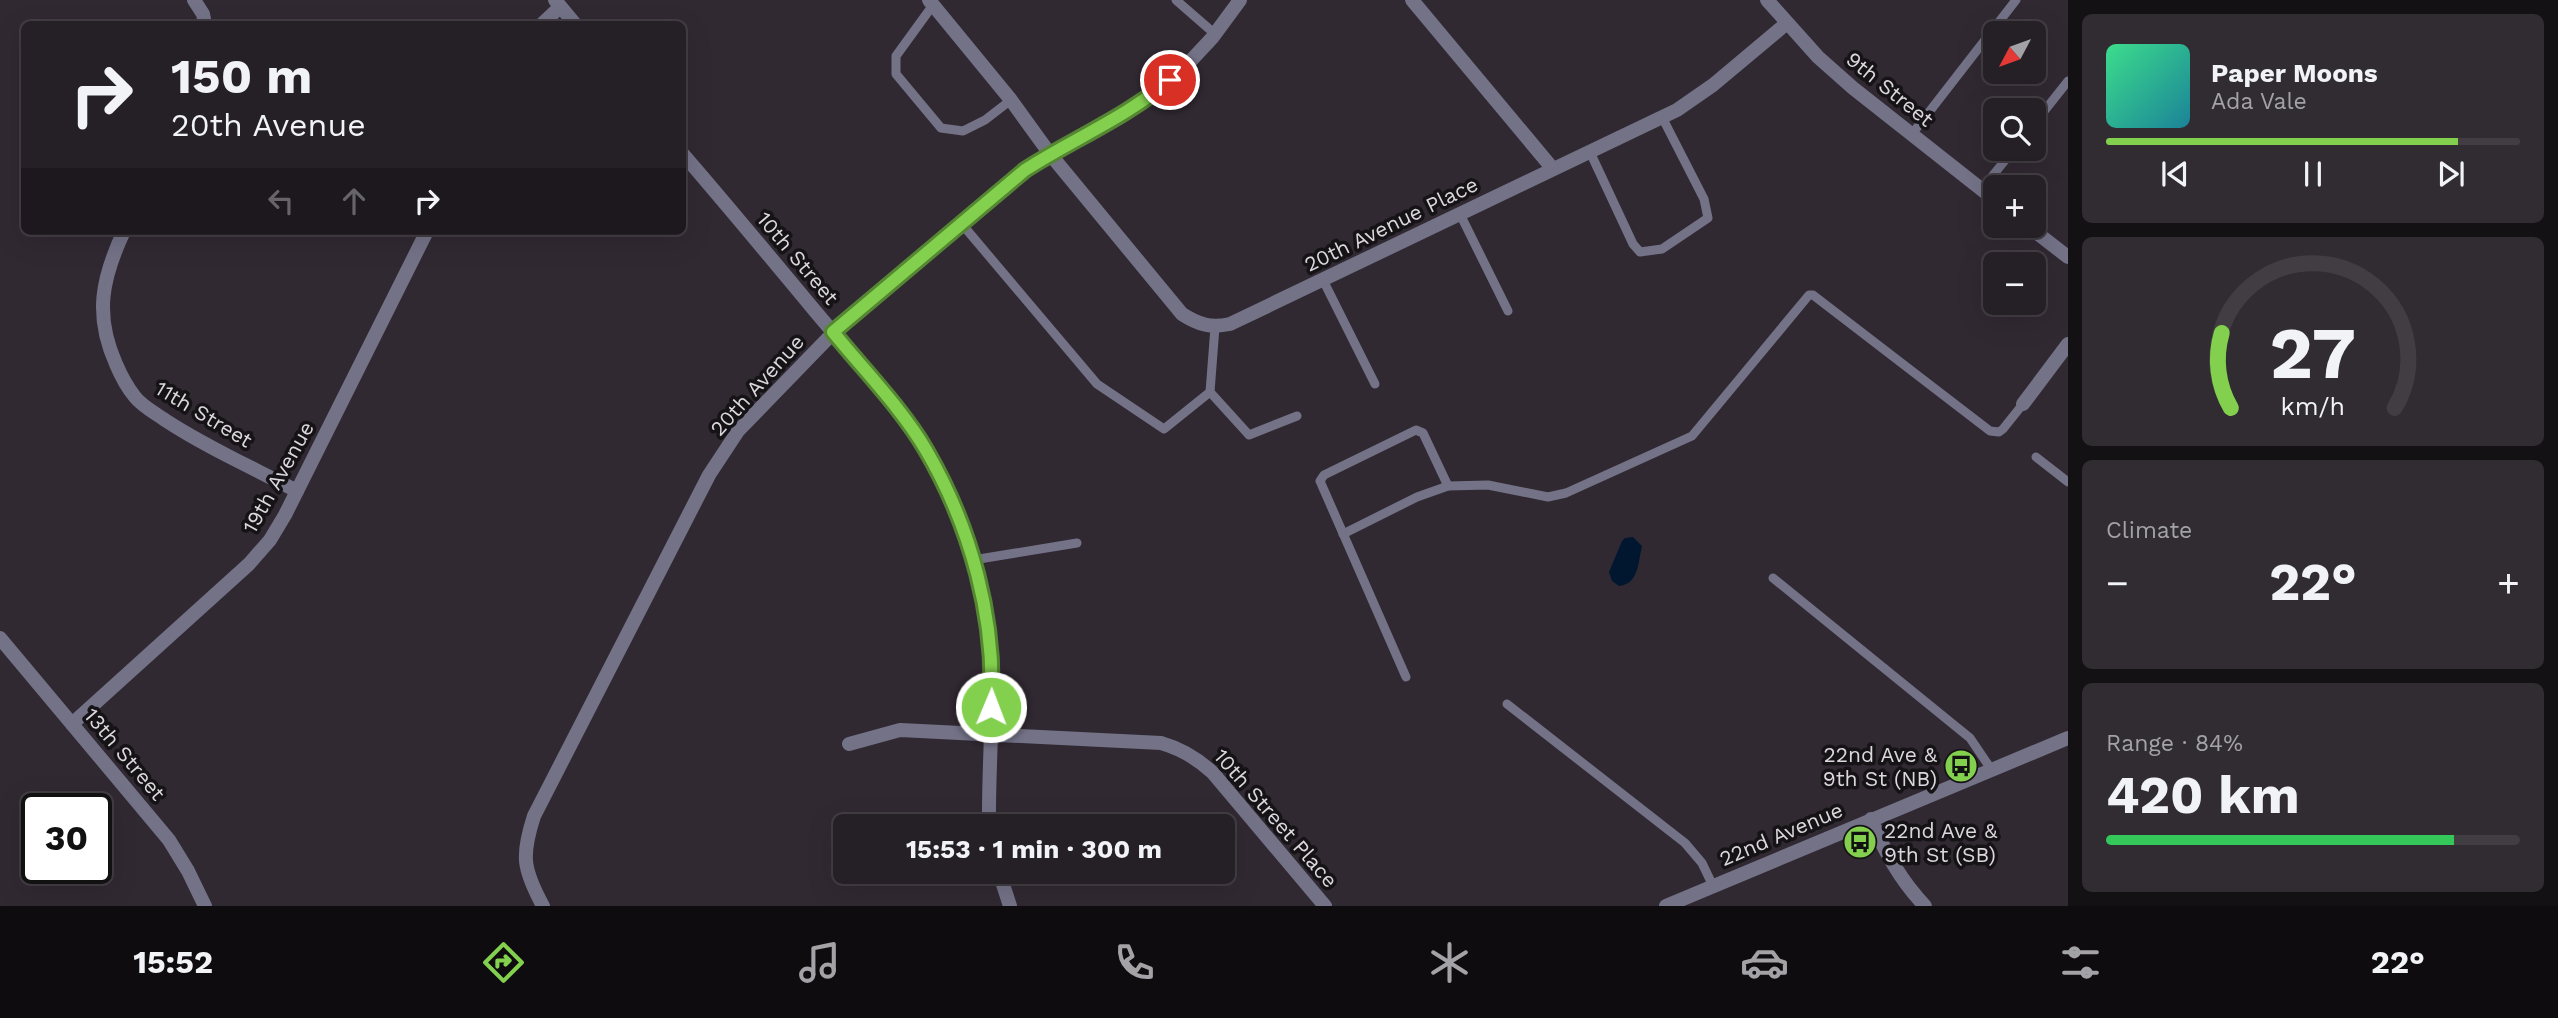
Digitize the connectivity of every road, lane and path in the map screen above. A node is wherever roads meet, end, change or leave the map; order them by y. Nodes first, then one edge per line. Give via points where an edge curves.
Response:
1 (194, 0) edge
2 (1176, 0) edge
3 (1240, 0) edge
4 (1412, 0) edge
5 (1768, 0) edge
6 (2016, 0) edge
7 (558, 3) edge
8 (931, 3) edge
9 (204, 21) edge
10 (544, 21) edge
11 (573, 21) edge
12 (1787, 23) junction
13 (1215, 34) junction
14 (2068, 81) edge
15 (1011, 100) junction
16 (2046, 109) edge
17 (1662, 117) junction
18 (1912, 134) junction
19 (1590, 152) junction
20 (1050, 154) junction
21 (686, 158) edge
22 (2004, 161) edge
23 (1553, 169) junction
24 (1982, 189) joint
25 (1460, 214) junction
26 (961, 223) junction
27 (122, 235) edge
28 (425, 235) edge
29 (2043, 238) edge
30 (2068, 257) edge
31 (1323, 280) junction
32 (1508, 311) dead end
33 (1215, 327) junction
34 (833, 332) junction
35 (2068, 344) edge
36 (1375, 384) dead end
37 (1210, 392) junction
38 (2022, 404) joint
39 (1297, 416) dead end
40 (2036, 457) dead end
41 (2068, 482) edge
42 (1448, 486) junction
43 (297, 491) junction
44 (1343, 534) junction
45 (1077, 543) dead end
46 (973, 560) junction
47 (1773, 578) dead end
48 (0, 638) edge
49 (1406, 677) dead end
50 (1507, 704) dead end
51 (72, 724) junction
52 (989, 735) junction
53 (2068, 738) edge
54 (849, 744) dead end
55 (1991, 769) junction
56 (989, 814) edge
57 (1871, 819) junction
58 (1003, 884) edge
59 (1713, 886) junction
60 (205, 906) edge
61 (543, 906) edge
62 (1010, 906) edge
63 (1325, 906) edge
64 (1666, 906) edge
65 (1925, 906) edge

1 - 9 street
2 - 13 lane
3 - 13 street, 20th Avenue
4 - 23 street
5 - 12 street, 9th Street
6 - 18 lane
7 - 10 street
7 - 11 street
8 - 15 street
8 - 15 lane via 896,56 896,74 941,128 963,131
12 - 17 street, 20th Avenue Place via 1713,85
12 - 18 street, 9th Street via 1818,57
13 - 20 street, 20th Avenue via 1154,93 1122,116
14 - 16 lane
15 - 20 street
17 - 19 street, 20th Avenue Place
17 - 19 lane via 1704,199 1708,218 1662,248 1640,252 1633,244
18 - 24 street, 9th Street
19 - 23 street, 20th Avenue Place
20 - 26 street, 20th Avenue
20 - 33 street via 1182,314
21 - 34 street, 10th Street
22 - 24 lane
23 - 25 street, 20th Avenue Place
25 - 31 street, 20th Avenue Place
25 - 32 lane
26 - 34 street, 20th Avenue
26 - 37 lane via 1097,384 1164,429
27 - 43 street, 11th Street via 103,287 102,321 129,388 183,432
28 - 43 street, 19th Avenue
29 - 30 street
31 - 33 street, 20th Avenue Place
31 - 36 lane
33 - 37 lane
34 - 46 street, 10th Street via 926,450
34 - 61 street, 20th Avenue via 738,431 709,475 534,816 526,840 526,862 528,879
35 - 38 street
37 - 39 lane via 1249,435
38 - 42 lane via 2003,429 1990,431 1809,295 1700,429 1682,441 1557,495 1480,484
40 - 41 lane
42 - 44 lane
42 - 44 lane via 1423,433 1416,430 1321,477
43 - 51 street, 19th Avenue via 270,540 249,564
44 - 49 lane
45 - 46 lane
46 - 52 street, 10th Street via 987,613 992,680
47 - 55 lane via 1970,738
48 - 51 street, 13th Street
50 - 59 lane via 1685,843
51 - 60 street, 13th Street via 169,840
52 - 54 street, 10th Street Place via 900,730
52 - 56 street, 10th Street
52 - 63 street, 10th Street Place via 1161,743 1181,749 1213,773
53 - 55 street, 22nd Avenue
55 - 57 street, 22nd Avenue
57 - 59 street, 22nd Avenue
57 - 65 street via 1900,876
58 - 62 street
59 - 64 street, 22nd Avenue

